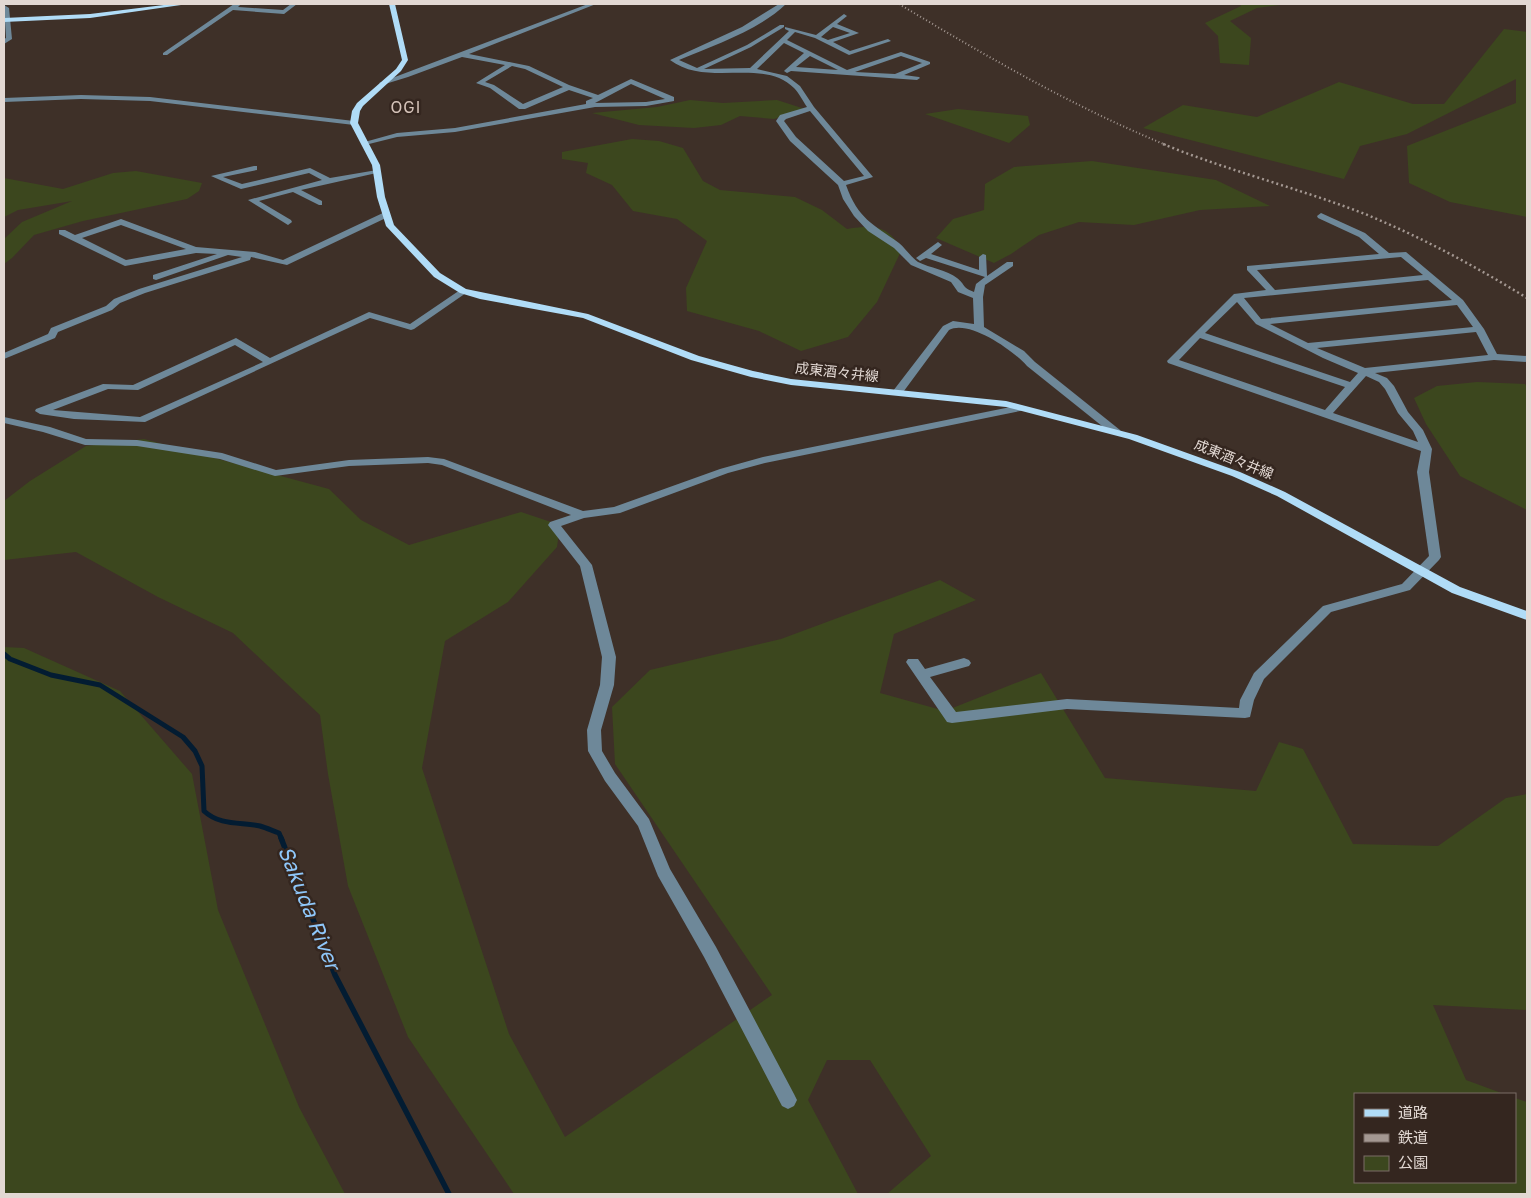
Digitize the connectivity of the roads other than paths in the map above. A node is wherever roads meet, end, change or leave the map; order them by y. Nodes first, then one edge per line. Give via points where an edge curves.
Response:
1 (175, 4) edge
2 (185, 4) edge
3 (294, 4) edge
4 (392, 4) edge
5 (594, 4) edge
6 (784, 4) edge
7 (235, 6) edge
8 (4, 7) edge
9 (844, 16) dead end
10 (5, 20) edge
11 (771, 23) junction
12 (833, 24) junction
13 (794, 30) junction
14 (817, 36) junction
15 (784, 41) junction
16 (888, 41) dead end
17 (4, 42) edge
18 (828, 42) junction
19 (808, 53) junction
20 (165, 54) dead end
21 (460, 55) junction
22 (511, 64) junction
23 (790, 69) junction
24 (697, 70) junction
25 (752, 70) junction
26 (847, 72) junction
27 (898, 75) junction
28 (781, 77) junction
29 (917, 78) dead end
30 (382, 83) junction
31 (570, 87) junction
32 (4, 100) edge
33 (597, 101) junction
34 (811, 108) junction
35 (354, 123) junction
36 (365, 143) junction
37 (254, 168) dead end
38 (377, 172) junction
39 (329, 181) junction
40 (842, 184) junction
41 (294, 190) junction
42 (319, 204) dead end
43 (386, 216) junction
44 (1321, 216) dead end
45 (288, 222) dead end
46 (62, 232) dead end
47 (74, 238) junction
48 (938, 245) dead end
49 (196, 250) junction
50 (229, 253) junction
51 (254, 255) junction
52 (926, 255) junction
53 (1386, 255) junction
54 (983, 257) dead end
55 (914, 263) junction
56 (1010, 264) dead end
57 (156, 277) dead end
58 (1430, 277) junction
59 (463, 291) junction
60 (1272, 292) junction
61 (1237, 296) junction
62 (978, 297) junction
63 (1460, 302) junction
64 (1259, 322) junction
65 (978, 328) junction
66 (1478, 329) junction
67 (1198, 334) junction
68 (1306, 346) junction
69 (4, 356) edge
70 (1494, 357) junction
71 (1527, 359) edge
72 (270, 362) junction
73 (1365, 371) junction
74 (1352, 386) junction
75 (897, 393) junction
76 (1021, 408) junction
77 (1327, 414) junction
78 (4, 420) edge
79 (1116, 432) junction
80 (1427, 450) junction
81 (582, 514) junction
82 (1421, 572) junction
83 (1527, 616) edge
84 (913, 662) dead end
85 (964, 663) dead end
86 (922, 674) junction
87 (788, 1100) dead end

1 - 2 main road
1 - 10 main road via 83,16
3 - 7 street via 284,12
4 - 30 main road via 405,60 399,70
5 - 21 street
6 - 11 street
7 - 20 street
8 - 10 street
9 - 12 street
10 - 17 street via 9,39
11 - 13 street
11 - 24 street via 750,46
11 - 24 street via 673,60
12 - 14 street
12 - 18 street via 856,33
13 - 14 street
13 - 15 street
14 - 18 street
15 - 19 street
15 - 25 street
16 - 18 street via 849,53
19 - 23 street
19 - 26 street
21 - 22 street
21 - 30 street
22 - 31 street via 527,67
22 - 31 street via 479,83 492,86 522,107
23 - 26 street
23 - 28 street
24 - 25 street
25 - 28 street
26 - 27 street
26 - 27 street via 901,54 928,63
27 - 29 street
28 - 34 street via 798,88
30 - 35 main road via 360,105
31 - 33 street
32 - 35 street via 81,96 141,98
33 - 33 street via 631,81 671,99 667,102
33 - 36 street via 455,130
34 - 40 street via 869,177
34 - 40 street via 783,117 780,121 793,138
35 - 36 main road, 成東酒々井線
36 - 38 main road, 成東酒々井線
37 - 39 street via 215,176 241,187 310,170
38 - 39 street
38 - 43 main road, 成東酒々井線
39 - 41 street
40 - 55 street via 847,200 858,216
41 - 42 street
41 - 45 street via 252,200
43 - 51 street via 289,262
43 - 59 main road, 成東酒々井線 via 390,226 438,275
44 - 53 street via 1362,235
46 - 47 street
47 - 49 street via 125,263
47 - 49 street via 121,222
48 - 52 street
49 - 50 street
50 - 51 street
50 - 57 street
51 - 69 street via 117,301 109,308 54,330 52,336 45,340
52 - 54 street via 983,275
52 - 55 street
53 - 58 street via 1403,254
53 - 60 street via 1250,268
55 - 62 street via 954,280 961,290
56 - 62 street via 981,284
58 - 60 street
58 - 63 street
59 - 72 street via 411,327 369,314
59 - 75 main road, 成東酒々井線 via 585,316 694,358 751,374 791,382
60 - 61 street
61 - 64 street
61 - 67 street
62 - 65 street
63 - 64 street
63 - 66 street
64 - 68 street
65 - 75 street via 953,324 946,328
65 - 79 street via 1021,353
66 - 68 street
66 - 70 street
67 - 74 street
67 - 77 street via 1172,361
68 - 73 street
70 - 71 street
70 - 73 street
72 - 72 street via 236,341 134,388 107,386 40,411 141,420
73 - 74 street
73 - 80 street via 1383,380 1390,388 1403,413 1418,430
74 - 77 street
75 - 76 main road, 成東酒々井線
76 - 79 main road, 成東酒々井線
76 - 81 street via 763,460 616,510
77 - 80 street
78 - 81 street via 85,442 137,443 222,456 275,473 349,463 444,462
79 - 82 main road, 成東酒々井線 via 1281,494
80 - 82 street via 1423,472 1435,557
81 - 87 street via 554,525 586,564 609,657 607,685 594,730 595,751 644,823 663,871
82 - 83 main road, 成東酒々井線 via 1456,590
82 - 86 street via 1406,587 1327,609 1259,676 1247,700 1245,714 1067,704 952,718
84 - 86 street
85 - 86 street

